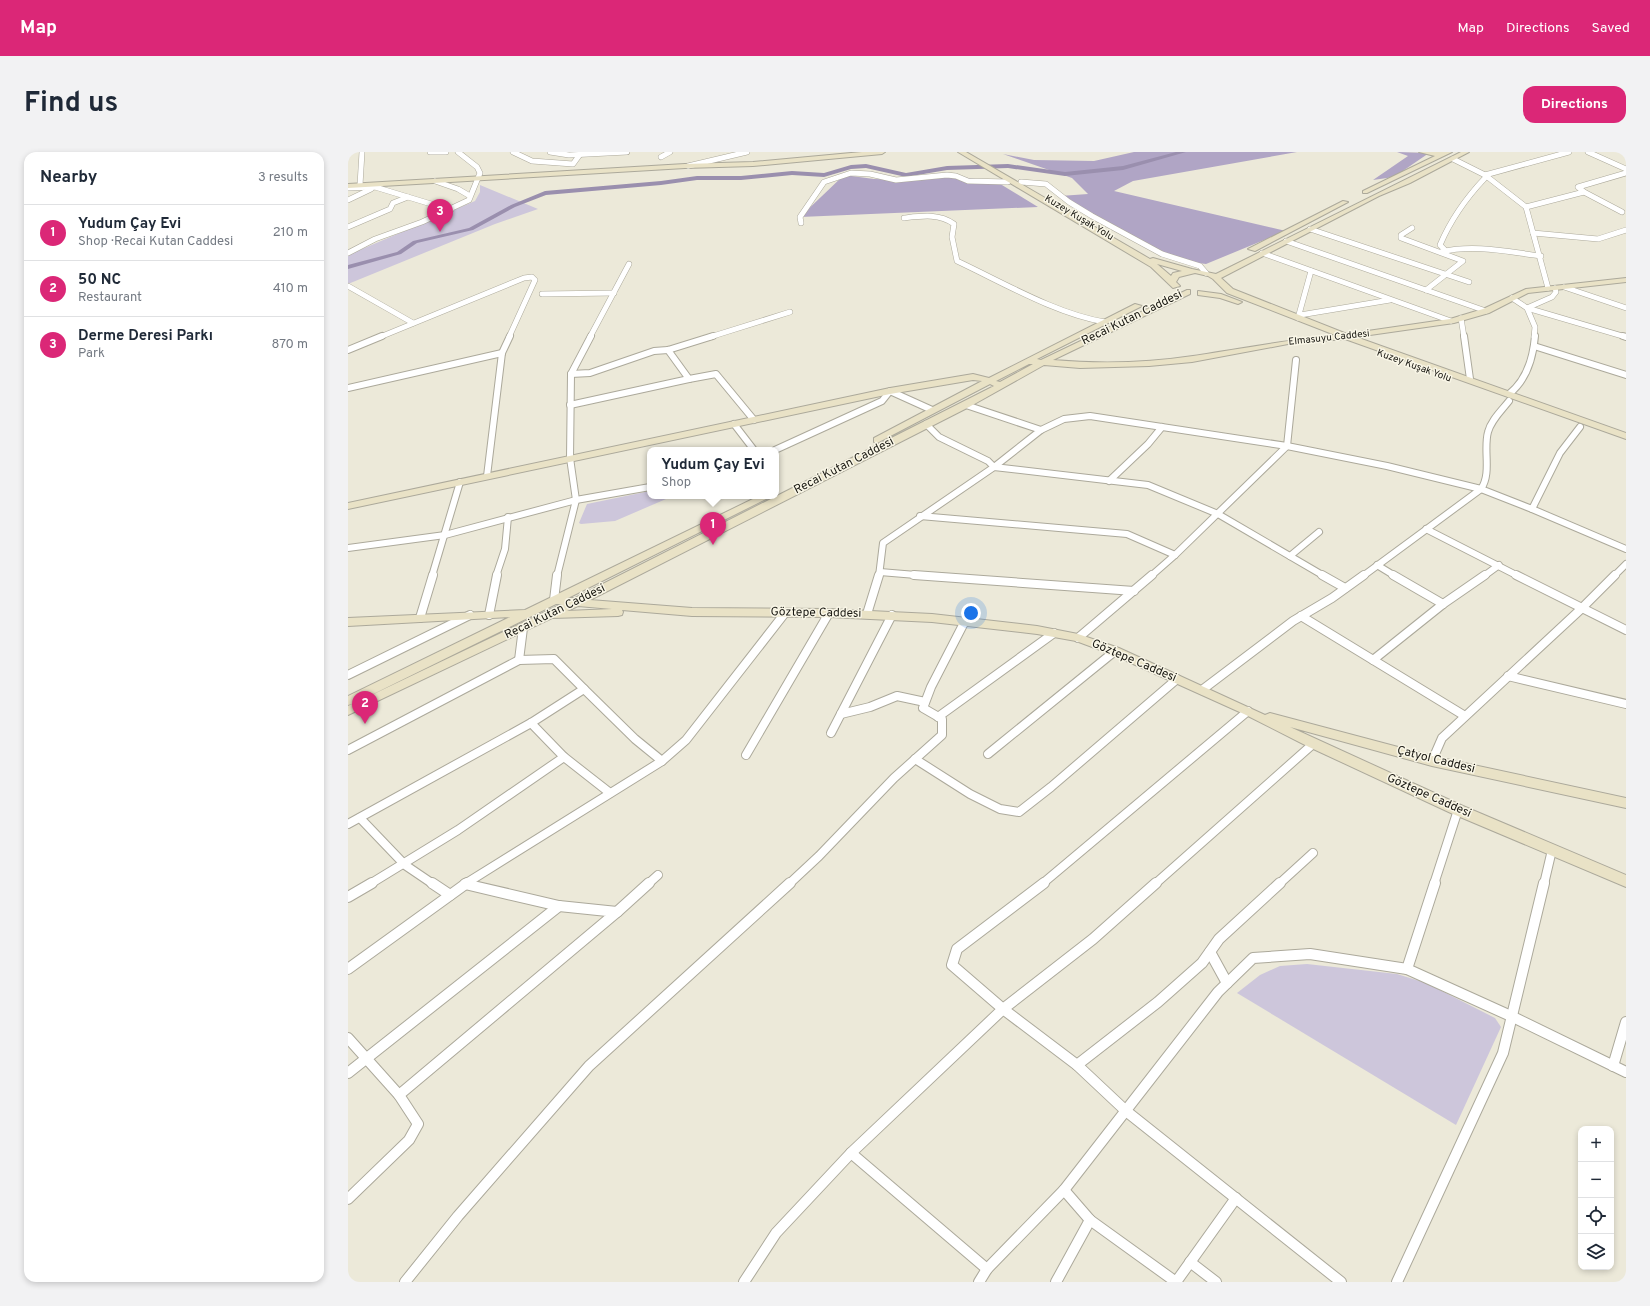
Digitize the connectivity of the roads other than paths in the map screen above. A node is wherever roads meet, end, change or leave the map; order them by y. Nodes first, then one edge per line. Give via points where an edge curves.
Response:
1 (362, 152) edge
2 (430, 152) edge
3 (446, 152) edge
4 (458, 152) edge
5 (513, 152) edge
6 (550, 152) edge
7 (627, 152) edge
8 (670, 152) edge
9 (734, 152) edge
10 (747, 152) edge
11 (882, 152) edge
12 (961, 152) edge
13 (969, 152) edge
14 (1422, 152) edge
15 (1466, 152) edge
16 (1569, 152) edge
17 (1588, 152) edge
18 (581, 153) edge
19 (1444, 153) edge
20 (1542, 154) dead end
21 (739, 155) junction
22 (661, 156) dead end
23 (1548, 157) junction
24 (1453, 159) junction
25 (980, 162) junction
26 (685, 166) junction
27 (1626, 169) edge
28 (995, 170) junction
29 (1626, 173) edge
30 (1485, 175) junction
31 (478, 178) junction
32 (435, 181) junction
33 (1008, 182) dead end
34 (1021, 182) dead end
35 (360, 185) junction
36 (378, 186) junction
37 (348, 187) edge
38 (1584, 192) junction
39 (470, 196) junction
40 (408, 197) junction
41 (348, 200) edge
42 (1526, 207) junction
43 (451, 210) junction
44 (1625, 212) edge
45 (904, 218) dead end
46 (801, 223) dead end
47 (348, 227) edge
48 (1412, 228) dead end
49 (1310, 229) junction
50 (1626, 230) edge
51 (1532, 233) junction
52 (1286, 241) junction
53 (1444, 251) junction
54 (1246, 252) dead end
55 (348, 253) edge
56 (1262, 253) junction
57 (1541, 256) junction
58 (629, 264) dead end
59 (1194, 271) junction
60 (1311, 271) junction
61 (1445, 274) junction
62 (1214, 276) junction
63 (1626, 280) edge
64 (1469, 282) dead end
65 (1175, 284) junction
66 (348, 286) edge
67 (1564, 287) junction
68 (1552, 288) junction
69 (1426, 290) junction
70 (1187, 292) junction
71 (614, 293) junction
72 (1201, 293) junction
73 (542, 294) dead end
74 (1512, 298) junction
75 (1392, 300) junction
76 (1527, 308) junction
77 (1626, 308) edge
78 (1486, 311) junction
79 (790, 312) dead end
80 (1299, 317) junction
81 (1462, 318) junction
82 (1451, 321) junction
83 (1105, 322) junction
84 (413, 323) junction
85 (1347, 336) junction
86 (1626, 337) edge
87 (1334, 338) junction
88 (1534, 346) junction
89 (348, 350) edge
90 (668, 350) junction
91 (502, 353) junction
92 (1296, 360) dead end
93 (1027, 361) junction
94 (1043, 362) junction
95 (571, 374) junction
96 (1626, 375) edge
97 (689, 379) junction
98 (1470, 379) junction
99 (988, 380) junction
100 (998, 386) junction
101 (348, 388) edge
102 (890, 391) junction
103 (1509, 397) junction
104 (570, 405) junction
105 (966, 405) junction
106 (932, 410) junction
107 (754, 420) junction
108 (734, 424) junction
109 (926, 424) junction
110 (1162, 427) junction
111 (1580, 427) junction
112 (1041, 430) junction
113 (1626, 436) edge
114 (1626, 444) edge
115 (1288, 446) junction
116 (752, 447) edge
117 (779, 448) edge
118 (570, 458) junction
119 (994, 467) junction
120 (487, 476) junction
121 (1109, 480) junction
122 (460, 482) junction
123 (647, 488) edge
124 (1481, 489) junction
125 (779, 490) edge
126 (759, 499) edge
127 (779, 499) edge
128 (779, 499) edge
129 (576, 500) junction
130 (348, 506) edge
131 (1532, 509) junction
132 (1218, 514) junction
133 (920, 516) junction
134 (508, 517) junction
135 (1426, 529) junction
136 (1319, 532) dead end
137 (444, 535) junction
138 (348, 548) edge
139 (1626, 550) edge
140 (1175, 555) junction
141 (1290, 556) junction
142 (1626, 564) edge
143 (1377, 565) junction
144 (1499, 565) junction
145 (880, 572) junction
146 (1345, 588) junction
147 (1134, 591) junction
148 (554, 600) junction
149 (576, 602) junction
150 (1443, 604) junction
151 (1581, 609) junction
152 (529, 612) junction
153 (692, 612) junction
154 (785, 613) junction
155 (829, 613) junction
156 (867, 614) junction
157 (489, 615) junction
158 (549, 615) junction
159 (892, 615) junction
160 (470, 616) junction
161 (1301, 616) junction
162 (420, 618) junction
163 (965, 621) junction
164 (348, 622) edge
165 (523, 628) junction
166 (1626, 630) edge
167 (1054, 633) junction
168 (1078, 638) junction
169 (1115, 651) junction
170 (519, 660) junction
171 (1373, 660) junction
172 (348, 675) edge
173 (1508, 676) junction
174 (1177, 679) junction
175 (584, 689) junction
176 (1202, 690) junction
177 (348, 701) edge
178 (925, 702) junction
179 (1626, 704) edge
180 (348, 711) edge
181 (1248, 711) junction
182 (841, 714) junction
183 (1466, 716) junction
184 (938, 717) junction
185 (531, 723) junction
186 (831, 733) dead end
187 (1313, 744) junction
188 (348, 750) edge
189 (988, 754) dead end
190 (746, 755) dead end
191 (564, 757) junction
192 (915, 759) junction
193 (662, 761) junction
194 (1432, 761) junction
195 (610, 793) junction
196 (1626, 803) edge
197 (1458, 810) junction
198 (360, 818) junction
199 (348, 824) edge
200 (1552, 850) junction
201 (1313, 853) dead end
202 (405, 865) junction
203 (658, 875) dead end
204 (1626, 882) edge
205 (465, 884) junction
206 (450, 895) junction
207 (348, 897) edge
208 (559, 906) junction
209 (617, 912) junction
210 (1210, 952) junction
211 (348, 969) edge
212 (1407, 969) junction
213 (1227, 983) junction
214 (1003, 1009) junction
215 (1513, 1016) junction
216 (1626, 1022) edge
217 (348, 1038) edge
218 (367, 1058) junction
219 (1077, 1065) junction
220 (1613, 1066) junction
221 (1626, 1072) edge
222 (348, 1073) edge
223 (399, 1095) junction
224 (1126, 1111) junction
225 (851, 1153) junction
226 (1064, 1190) junction
227 (1236, 1198) junction
228 (348, 1199) edge
229 (1090, 1220) junction
230 (1190, 1262) junction
231 (987, 1269) junction
232 (1333, 1280) edge
233 (405, 1282) edge
234 (744, 1282) edge
235 (979, 1282) edge
236 (1056, 1282) edge
237 (1216, 1282) edge
238 (1397, 1282) edge

1 - 35 street
2 - 3 street
4 - 31 street via 477,167 480,173
5 - 18 street via 532,161 573,164
6 - 18 street via 569,155
7 - 18 street
8 - 22 street
9 - 21 street
10 - 21 street
11 - 26 main road via 785,162
12 - 25 main road, Kuzey Kuşak Yolu
13 - 25 main road, Kuzey Kuşak Yolu
14 - 19 main road
15 - 24 main road
16 - 23 street
17 - 27 street
19 - 54 main road
20 - 23 street
21 - 26 street
23 - 30 street
24 - 30 street
24 - 49 main road
25 - 28 main road, Kuzey Kuşak Yolu
26 - 31 main road
28 - 59 main road, Kuzey Kuşak Yolu via 1139,253 1161,263
28 - 65 main road, Kuzey Kuşak Yolu via 1154,265
29 - 38 street via 1578,187
30 - 42 street
30 - 53 street via 1445,230 1440,245
31 - 32 main road
31 - 39 street
32 - 36 main road
32 - 39 street
33 - 46 street via 968,181 947,175 896,180 851,173 824,182 800,217
34 - 62 street via 1046,184 1092,216 1162,254 1200,266
35 - 36 main road
35 - 37 main road
36 - 37 street
36 - 40 street
36 - 41 street
38 - 42 street
38 - 44 street
39 - 43 street via 465,203
40 - 43 street
40 - 47 street via 393,203 390,209
42 - 51 street
43 - 55 street via 375,239
45 - 83 street via 949,219 954,224 952,237 958,261 1055,307 1086,319
48 - 53 street via 1400,235 1401,238
49 - 52 main road
49 - 61 street
50 - 51 street via 1598,239
51 - 57 street
52 - 56 main road
52 - 69 street
53 - 57 street via 1469,249
53 - 61 street via 1463,261
56 - 60 street
56 - 62 main road
57 - 68 street
58 - 71 street
59 - 62 main road, Kuzey Kuşak Yolu
59 - 65 main road, Recai Kutan Caddesi via 1176,275
60 - 75 street
60 - 80 street
61 - 64 street
61 - 69 street
62 - 72 main road via 1215,290
62 - 80 main road, Kuzey Kuşak Yolu via 1230,292
63 - 67 main road, Elmasuyu Caddesi
65 - 70 main road
65 - 83 main road, Recai Kutan Caddesi
66 - 84 street
67 - 68 main road, Elmasuyu Caddesi
67 - 77 street
68 - 74 main road, Elmasuyu Caddesi via 1526,291
68 - 76 street via 1556,292 1552,297
69 - 78 street
70 - 72 main road, Kuzey Kuşak Yolu
70 - 94 main road, Recai Kutan Caddesi
71 - 73 street
71 - 95 street
72 - 87 main road, Kuzey Kuşak Yolu via 1221,296
74 - 76 street
74 - 78 main road, Elmasuyu Caddesi
75 - 80 street
75 - 82 street
76 - 86 street
76 - 88 street via 1535,326
78 - 81 main road, Elmasuyu Caddesi
79 - 90 street
80 - 85 main road, Kuzey Kuşak Yolu
81 - 82 main road, Elmasuyu Caddesi
81 - 98 street
82 - 85 main road, Elmasuyu Caddesi
83 - 93 main road, Recai Kutan Caddesi
84 - 89 street
84 - 91 street via 532,277 535,280
85 - 87 main road, Elmasuyu Caddesi
85 - 98 main road, Kuzey Kuşak Yolu
87 - 94 main road, Elmasuyu Caddesi via 1288,342 1192,359 1149,363 1080,365
87 - 103 main road, Kuzey Kuşak Yolu
88 - 96 street
88 - 103 street via 1520,385
90 - 95 street via 654,351 590,372
90 - 97 street
91 - 101 street
91 - 120 street
92 - 115 street
93 - 94 main road, Elmasuyu Caddesi
93 - 99 main road, Recai Kutan Caddesi
94 - 100 main road, Recai Kutan Caddesi
95 - 104 street
97 - 104 street
97 - 107 street via 716,374
98 - 103 main road, Kuzey Kuşak Yolu
99 - 100 main road
99 - 102 main road via 973,376
99 - 106 main road, Recai Kutan Caddesi
100 - 105 main road, Recai Kutan Caddesi
102 - 106 street
102 - 107 main road
102 - 117 street via 882,401
103 - 111 main road, Kuzey Kuşak Yolu
103 - 113 main road, Kuzey Kuşak Yolu
103 - 124 street via 1488,432 1486,482
104 - 118 street
105 - 109 main road, Recai Kutan Caddesi
105 - 112 street
106 - 125 main road, Recai Kutan Caddesi
107 - 108 main road
108 - 116 street
108 - 118 main road
109 - 119 street via 939,437 988,461
109 - 128 main road, Recai Kutan Caddesi
110 - 112 street via 1090,416 1052,422
110 - 115 street
110 - 121 street via 1148,444
111 - 114 main road, Kuzey Kuşak Yolu
111 - 131 street via 1560,453
112 - 119 street
115 - 124 street via 1387,466
115 - 132 street
118 - 120 main road
118 - 129 street
119 - 121 street
119 - 133 street
120 - 122 main road
121 - 132 street via 1148,485
122 - 130 main road
122 - 137 street
123 - 129 street
124 - 131 street
124 - 135 street
126 - 148 main road, Recai Kutan Caddesi
127 - 149 main road, Recai Kutan Caddesi
129 - 134 street
129 - 148 street via 556,574
131 - 139 street
132 - 140 street
132 - 141 street
133 - 140 street via 1127,534
133 - 145 street via 883,543
134 - 137 street
134 - 157 street via 505,549 495,580
135 - 143 street
135 - 144 street
136 - 141 street
137 - 138 street
137 - 162 street
140 - 147 street
141 - 146 street
142 - 151 street
143 - 146 street
143 - 150 street
144 - 150 street
144 - 151 street
145 - 147 street
145 - 156 street
146 - 161 street
147 - 168 street
148 - 149 main road, Göztepe Caddesi
148 - 152 main road, Recai Kutan Caddesi
149 - 153 main road, Göztepe Caddesi
149 - 158 main road, Recai Kutan Caddesi
150 - 171 street
151 - 166 street
151 - 173 street
152 - 157 main road
152 - 158 main road
152 - 177 main road, Recai Kutan Caddesi
153 - 154 main road, Göztepe Caddesi
153 - 158 main road
154 - 155 main road, Göztepe Caddesi
154 - 193 street via 686,740
155 - 156 main road, Göztepe Caddesi
155 - 190 street
156 - 159 main road, Göztepe Caddesi
157 - 160 main road
158 - 165 main road, Recai Kutan Caddesi
159 - 163 main road, Göztepe Caddesi
159 - 182 street
160 - 162 main road
160 - 172 street
161 - 171 street
161 - 176 street
162 - 164 main road
163 - 167 main road, Göztepe Caddesi
163 - 178 street
165 - 170 street
165 - 180 main road, Recai Kutan Caddesi
167 - 168 main road, Göztepe Caddesi
167 - 184 street
168 - 169 main road, Göztepe Caddesi
169 - 174 main road, Göztepe Caddesi
169 - 189 street
170 - 175 street via 554,659
170 - 188 street
171 - 183 street
173 - 179 street
173 - 183 street
174 - 176 main road, Göztepe Caddesi
174 - 192 street via 1019,812 1000,809 970,794
175 - 185 street
175 - 193 street via 635,739
176 - 181 main road, Göztepe Caddesi
178 - 182 street via 897,696 870,707
178 - 184 street via 923,708
181 - 187 main road, Göztepe Caddesi
181 - 194 main road, Çatyol Caddesi
181 - 214 street via 1058,872 957,949 952,966
182 - 186 street
183 - 194 street via 1442,738
184 - 192 street via 942,719 942,735
185 - 191 street
185 - 198 street
187 - 197 main road, Göztepe Caddesi
187 - 214 street via 1093,939
191 - 195 street
191 - 202 street
192 - 233 street via 819,856 589,1066 458,1216
193 - 195 street
194 - 196 main road, Çatyol Caddesi
195 - 205 street
197 - 200 main road, Göztepe Caddesi
197 - 212 street
198 - 199 street
198 - 202 street
200 - 204 main road, Göztepe Caddesi
200 - 215 street
201 - 210 street via 1219,939
202 - 206 street
202 - 207 street
203 - 209 street
205 - 206 street
205 - 208 street
206 - 211 street
208 - 209 street
208 - 218 street
209 - 223 street
210 - 213 street
210 - 219 street via 1202,963 1158,1002
212 - 213 street via 1310,954 1253,958
212 - 215 street
213 - 224 street
214 - 219 street
214 - 225 street
215 - 220 street
215 - 238 street via 1503,1053
216 - 220 street
217 - 218 street
218 - 222 street
218 - 223 street
219 - 224 street
220 - 221 street
223 - 228 street via 418,1124 409,1140
224 - 226 street
224 - 227 street
225 - 231 street
225 - 234 street via 776,1233
226 - 229 street
226 - 231 street
227 - 230 street
227 - 232 street
229 - 230 street via 1176,1282
229 - 236 street
230 - 237 street
231 - 235 street

